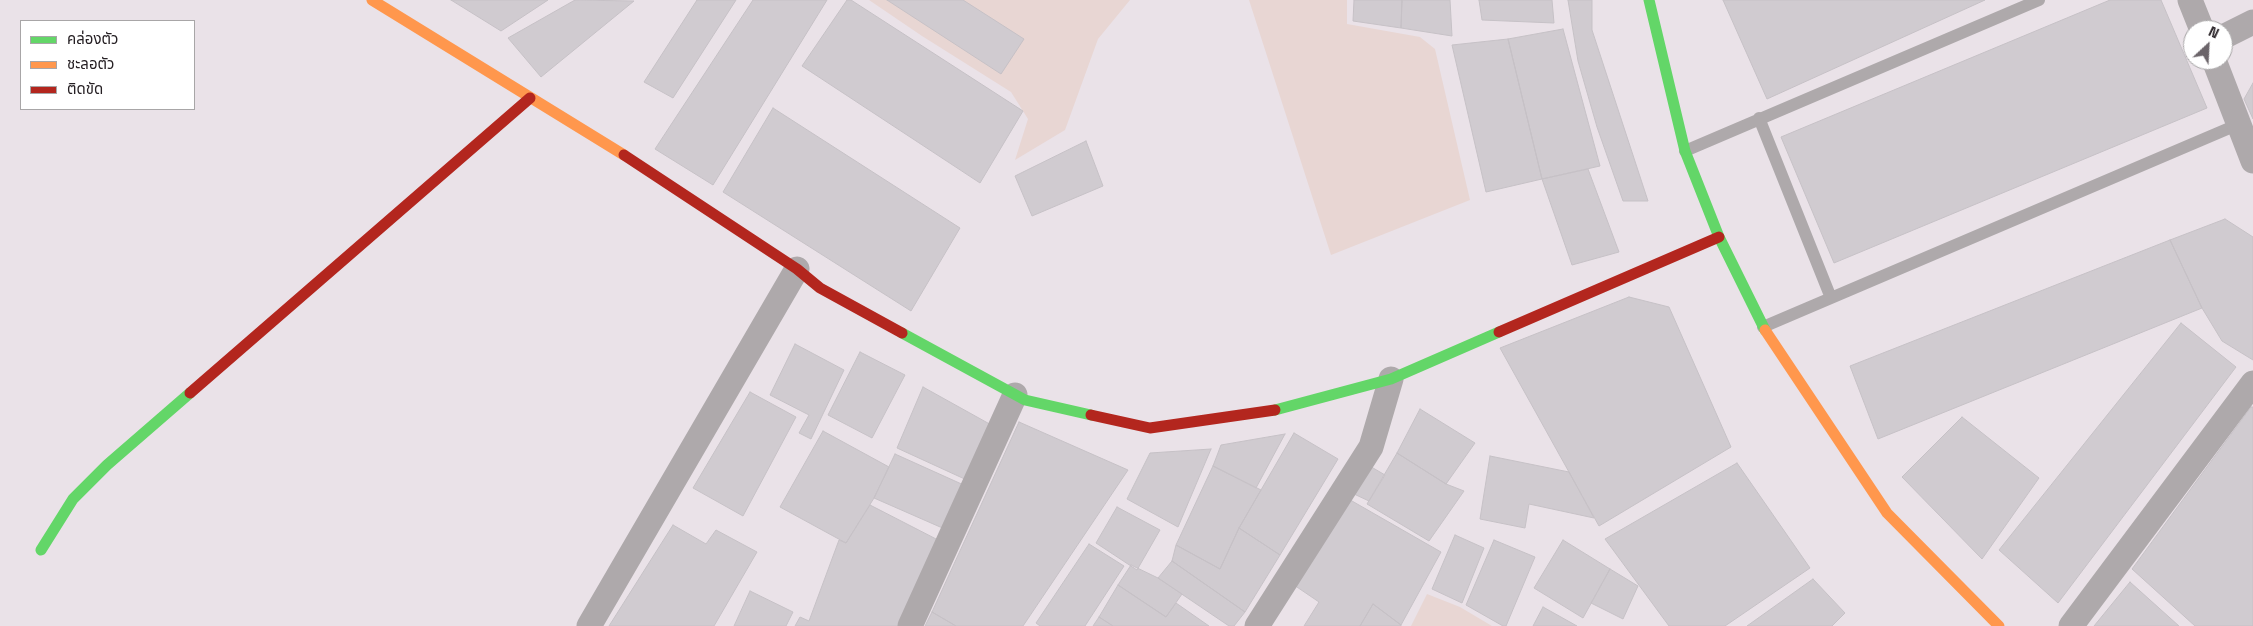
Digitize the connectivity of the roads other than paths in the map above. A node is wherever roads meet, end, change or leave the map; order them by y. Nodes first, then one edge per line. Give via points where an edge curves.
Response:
1 (372, 0) edge
2 (1649, 0) edge
3 (2039, 0) edge
4 (2190, 0) edge
5 (2198, 20) edge
6 (2253, 22) edge
7 (2233, 32) edge
8 (2218, 70) edge
9 (530, 98) junction
10 (1760, 118) junction
11 (2239, 124) junction
12 (1685, 150) junction
13 (2253, 160) edge
14 (1719, 237) junction
15 (797, 269) junction
16 (1831, 298) junction
17 (1763, 327) junction
18 (1391, 379) junction
19 (2253, 383) edge
20 (1015, 395) junction
21 (41, 550) dead end
22 (589, 626) edge
23 (910, 626) edge
24 (1257, 626) edge
25 (1999, 626) edge
26 (2071, 626) edge

1 - 9 street
2 - 12 street
3 - 10 lane
4 - 5 street
6 - 7 street
8 - 11 street
9 - 15 street via 604,142
9 - 21 street via 107,465 73,499
10 - 12 lane
10 - 16 lane
11 - 13 street
11 - 16 lane
12 - 14 street
14 - 17 street
14 - 18 street
15 - 20 street via 820,288
15 - 22 street
16 - 17 lane
17 - 25 street via 1887,513
18 - 20 street via 1267,412 1150,428
18 - 24 street via 1371,447
19 - 26 street
20 - 23 street

